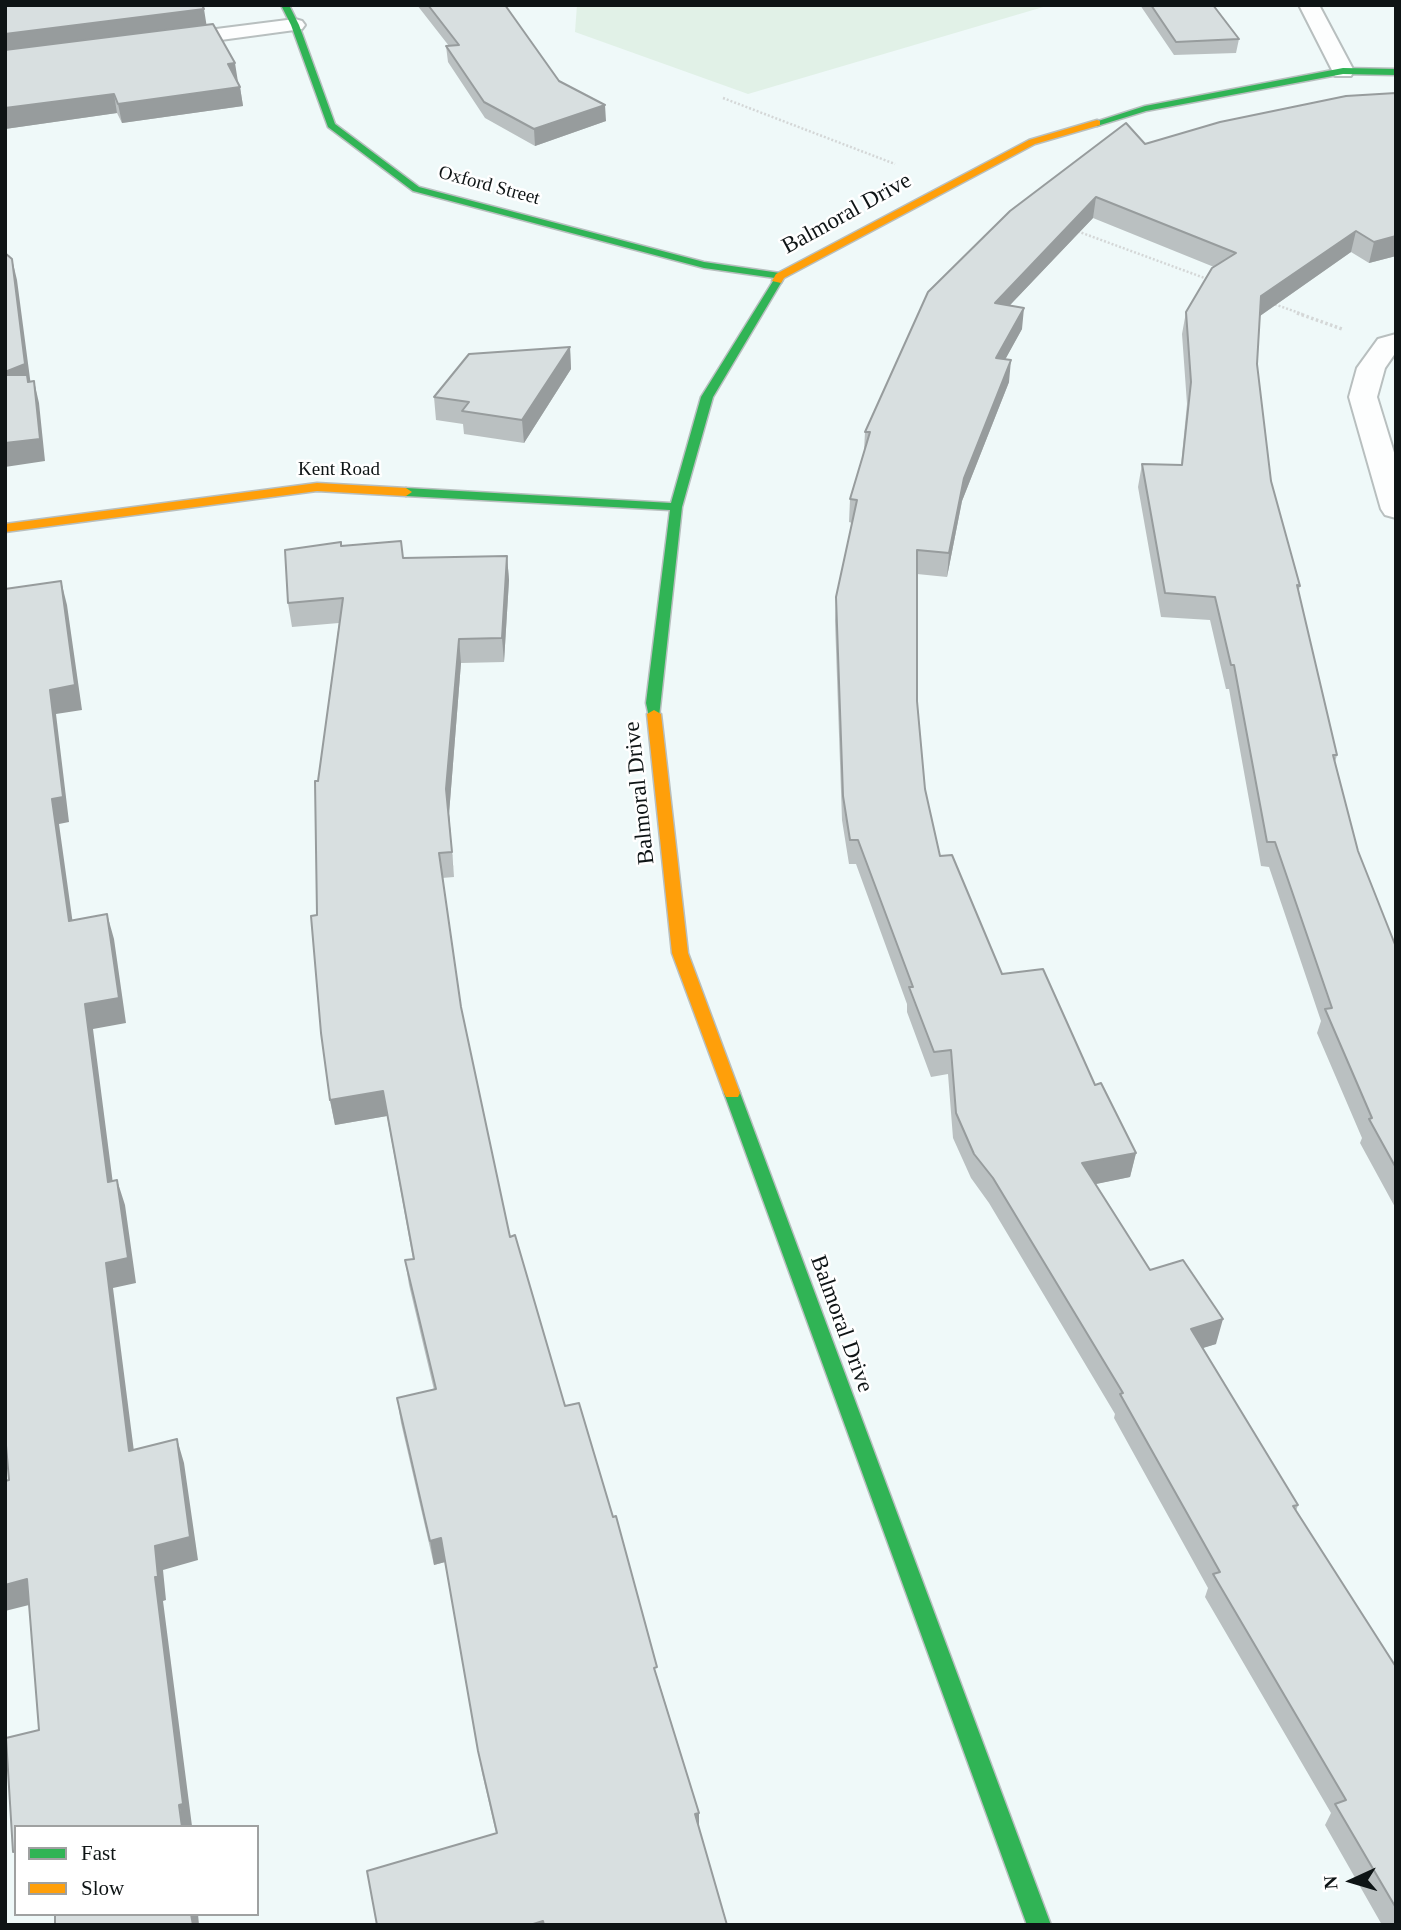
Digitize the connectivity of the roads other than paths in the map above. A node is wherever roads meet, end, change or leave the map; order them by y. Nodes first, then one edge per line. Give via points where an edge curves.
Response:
1 (285, 5) edge
2 (1309, 5) edge
3 (295, 25) junction
4 (153, 43) edge
5 (1343, 71) junction
6 (1396, 72) edge
7 (780, 276) junction
8 (1392, 344) edge
9 (676, 507) junction
10 (1396, 509) edge
11 (5, 528) edge
12 (1039, 1925) edge

1 - 3 street, Oxford Street
2 - 5 street
3 - 4 street
3 - 7 street, Oxford Street via 331,125 416,189 704,265
5 - 6 street, Balmoral Drive
5 - 7 street, Balmoral Drive via 1145,109 1032,142
7 - 9 street, Balmoral Drive via 706,397
8 - 10 street via 1371,368 1363,397
9 - 11 street, Kent Road via 317,487
9 - 12 street, Balmoral Drive via 653,704 680,954

